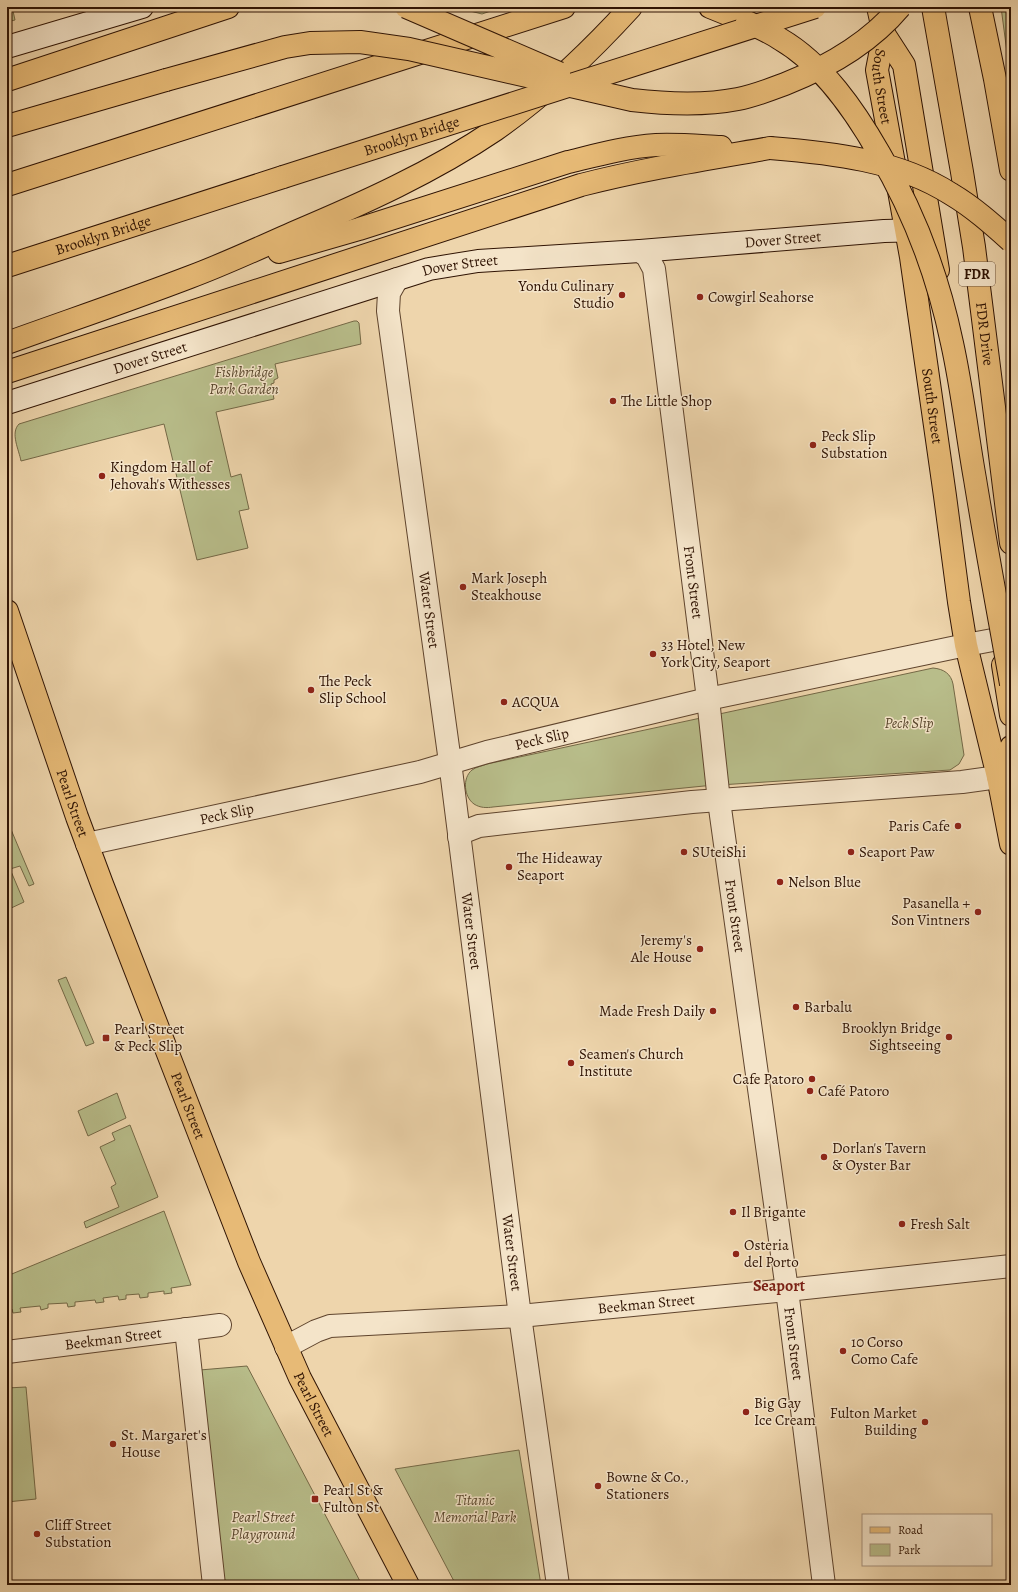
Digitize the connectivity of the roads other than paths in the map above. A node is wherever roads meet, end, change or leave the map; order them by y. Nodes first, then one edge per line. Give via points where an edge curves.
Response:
1 (142, 7) edge
2 (228, 7) edge
3 (406, 7) edge
4 (564, 7) edge
5 (631, 7) edge
6 (710, 7) edge
7 (816, 7) edge
8 (878, 7) edge
9 (900, 7) edge
10 (933, 7) edge
11 (980, 7) edge
12 (884, 34) junction
13 (7, 47) edge
14 (7, 80) edge
15 (606, 94) junction
16 (11, 126) edge
17 (770, 148) junction
18 (1011, 170) edge
19 (7, 185) edge
20 (906, 230) junction
21 (932, 230) junction
22 (1011, 240) edge
23 (640, 250) junction
24 (7, 266) edge
25 (192, 277) junction
26 (397, 279) junction
27 (7, 343) edge
28 (7, 372) edge
29 (7, 403) edge
30 (1011, 543) edge
31 (7, 611) edge
32 (998, 639) junction
33 (966, 644) junction
34 (1011, 684) edge
35 (708, 700) junction
36 (1011, 715) edge
37 (1011, 747) edge
38 (450, 762) junction
39 (998, 777) junction
40 (719, 801) junction
41 (459, 837) junction
42 (87, 844) junction
43 (1011, 844) edge
44 (1011, 1266) edge
45 (787, 1290) junction
46 (520, 1316) junction
47 (220, 1325) dead end
48 (186, 1329) junction
49 (286, 1347) junction
50 (7, 1352) edge
51 (214, 1585) edge
52 (408, 1585) edge
53 (558, 1585) edge
54 (824, 1585) edge

1 - 13 street
2 - 14 main road
3 - 15 main road, bridge
4 - 19 main road, bridge
5 - 25 main road, bridge via 593,48 559,79 519,112 471,145 371,198
6 - 34 main road, bridge via 782,39 826,78 846,101 894,178 922,240 952,342
7 - 24 main road, Brooklyn Bridge, bridge
8 - 12 main road, South Street
9 - 15 main road, bridge via 879,29 840,58 763,93 738,99 686,103 659,103
10 - 30 main road, FDR Drive / FDR via 972,240
11 - 18 main road
12 - 20 main road, South Street via 876,70
12 - 21 main road, South Street via 904,65
15 - 16 main road, bridge via 409,49 360,42 310,43 285,47 166,80
17 - 22 main road, bridge via 836,154 873,162 924,180 971,207
17 - 25 main road via 656,145 594,155 359,230
17 - 28 main road via 651,169 581,185
20 - 21 street, Dover Street
20 - 23 street, Dover Street
20 - 33 main road, South Street
21 - 32 main road, South Street
23 - 26 street, Dover Street via 478,261 429,268
23 - 35 street, Front Street via 647,256 654,269
25 - 27 main road
26 - 29 street, Dover Street
26 - 38 street, Water Street via 389,293 388,310
31 - 42 main road, Pearl Street
32 - 33 street, Peck Slip
32 - 36 main road, South Street
33 - 35 street, Peck Slip
33 - 39 main road, South Street
35 - 38 street, Peck Slip
35 - 40 street, Front Street
37 - 39 main road
38 - 41 street, Water Street
38 - 42 street, Peck Slip via 420,772
39 - 40 street via 954,783
39 - 43 main road, South Street
40 - 41 street via 479,826
40 - 45 street, Front Street
41 - 46 street, Water Street
42 - 49 main road, Pearl Street via 249,1262
44 - 45 street, Beekman Street
45 - 46 street, Beekman Street
45 - 54 street, Front Street
46 - 49 street, Beekman Street via 330,1326
46 - 53 street, Water Street
47 - 48 street, Beekman Street
48 - 50 street, Beekman Street
48 - 51 street
49 - 52 main road, Pearl Street

